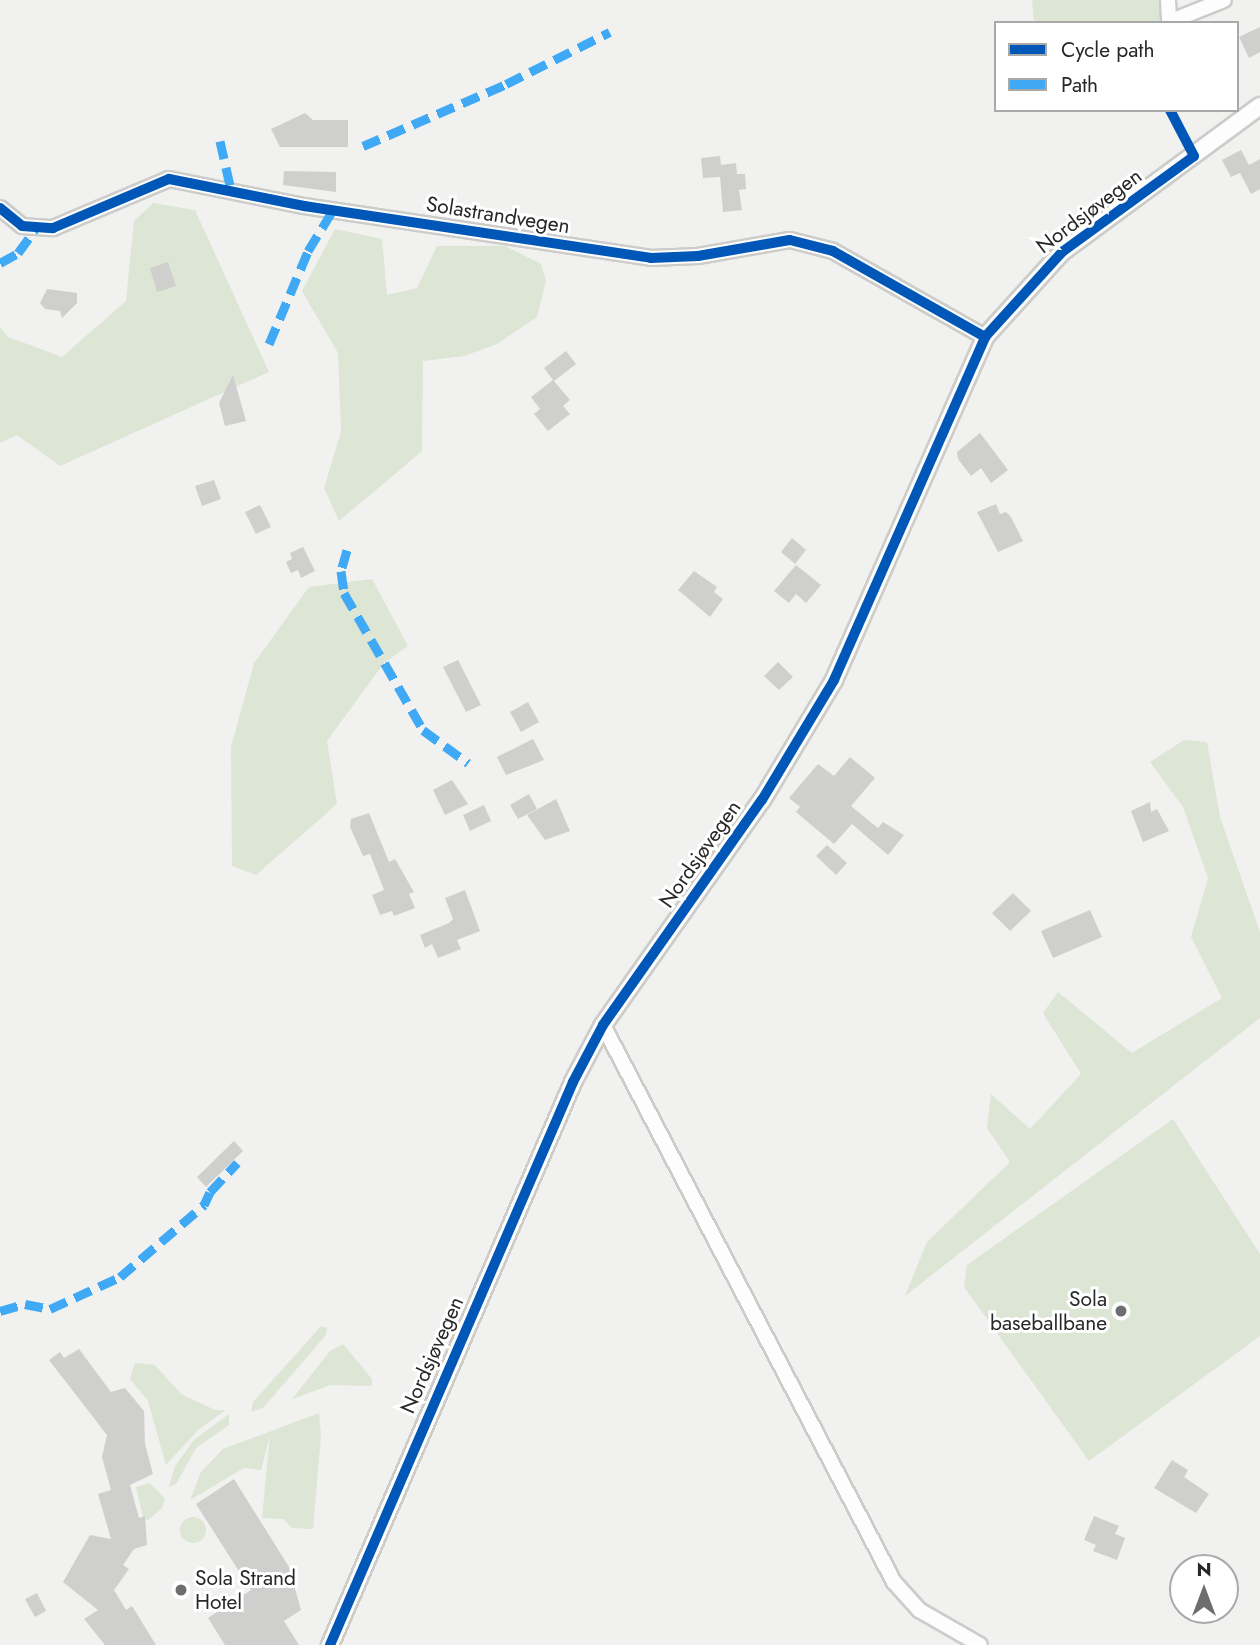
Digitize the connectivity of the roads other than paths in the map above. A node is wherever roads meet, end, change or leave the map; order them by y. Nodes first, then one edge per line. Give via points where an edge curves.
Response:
1 (1168, 0) edge
2 (1224, 0) edge
3 (1169, 21) edge
4 (1172, 21) edge
5 (1260, 106) edge
6 (0, 208) edge
7 (985, 337) junction
8 (603, 1025) junction
9 (330, 1645) edge
10 (980, 1645) edge

1 - 3 street
2 - 4 street
5 - 7 street, Nordsjøvegen via 1062,252
6 - 7 street, Solastrandvegen via 22,226 53,228 169,179 304,206 651,258 698,256 790,240 832,251
7 - 8 street, Nordsjøvegen via 834,680 762,800
8 - 9 street, Nordsjøvegen via 563,1104
8 - 10 street via 894,1582 919,1610

